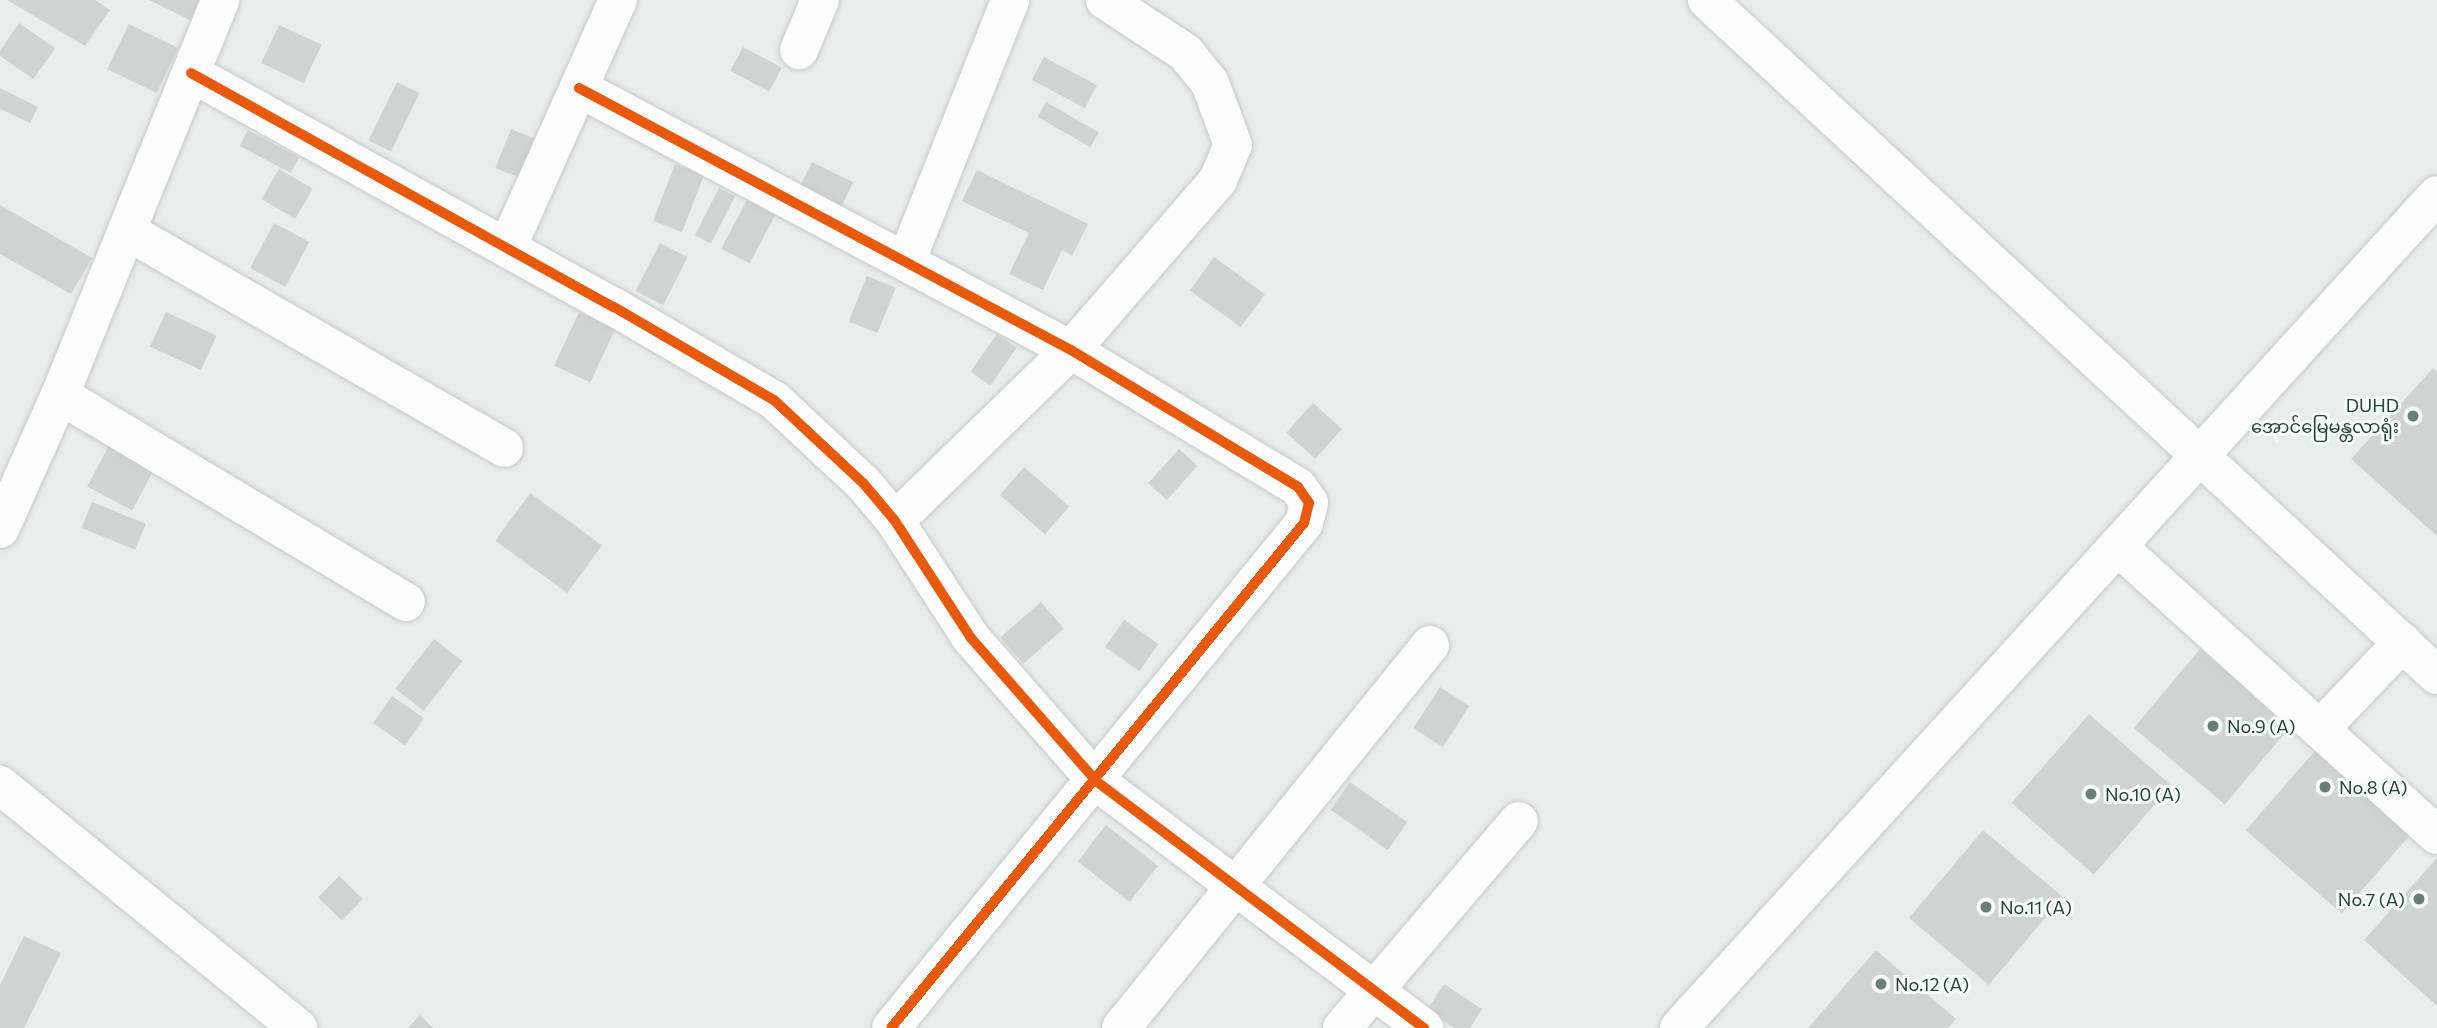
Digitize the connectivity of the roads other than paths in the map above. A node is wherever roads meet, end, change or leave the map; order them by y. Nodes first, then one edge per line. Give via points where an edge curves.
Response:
1 (220, 0) edge
2 (618, 0) edge
3 (820, 0) edge
4 (1010, 0) edge
5 (1105, 0) edge
6 (1707, 0) edge
7 (799, 50) dead end
8 (191, 73) junction
9 (579, 88) junction
10 (2437, 195) edge
11 (127, 231) junction
12 (507, 248) junction
13 (906, 262) junction
14 (1071, 350) junction
15 (60, 395) junction
16 (504, 448) dead end
17 (2198, 455) junction
18 (895, 521) junction
19 (0, 529) edge
20 (2117, 546) junction
21 (406, 602) dead end
22 (2403, 642) junction
23 (1430, 645) dead end
24 (2437, 675) edge
25 (2320, 729) junction
26 (1096, 781) junction
27 (0, 785) edge
28 (1519, 821) dead end
29 (2437, 835) edge
30 (1237, 885) junction
31 (1374, 989) junction
32 (902, 1024) edge
33 (298, 1028) edge
34 (1121, 1028) edge
35 (1342, 1028) edge
36 (1424, 1028) edge
37 (1679, 1028) edge

1 - 8 street
2 - 9 street
3 - 7 street
4 - 13 street
5 - 14 street via 1186,53 1210,83 1233,145 1218,180
6 - 17 street
8 - 11 street
8 - 12 street
9 - 12 street
9 - 13 street
10 - 17 street
11 - 15 street
11 - 16 street
12 - 18 street via 760,390 864,484
13 - 14 street
14 - 18 street
14 - 26 street via 1298,487 1308,503 1304,523
15 - 19 street
15 - 21 street
17 - 20 street
17 - 22 street
18 - 26 street via 971,638
20 - 25 street
20 - 37 street
22 - 24 street
22 - 25 street
23 - 30 street
25 - 29 street
26 - 30 street
26 - 32 street
27 - 33 street
28 - 31 street
30 - 31 street
30 - 34 street
31 - 35 street
31 - 36 street

